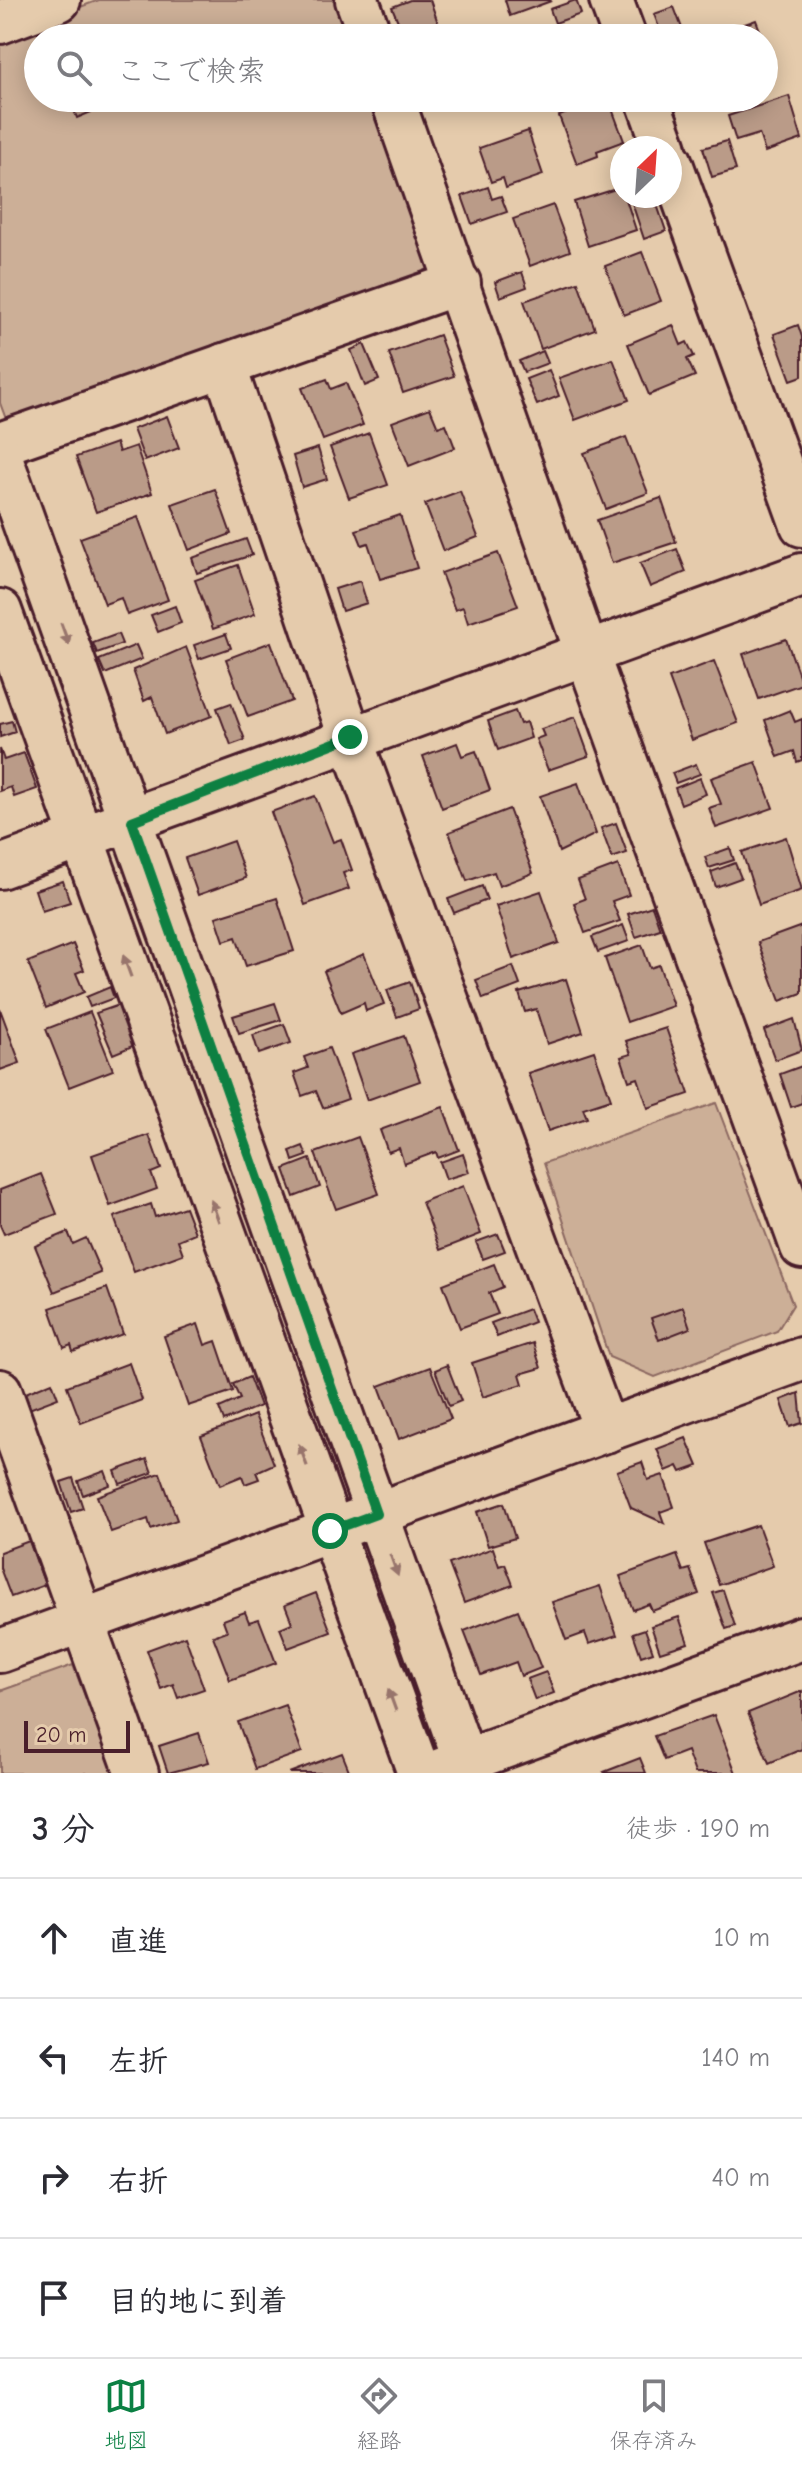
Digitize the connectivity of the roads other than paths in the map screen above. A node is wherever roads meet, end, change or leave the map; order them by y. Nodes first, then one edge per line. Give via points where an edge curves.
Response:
1 (59, 0) edge
2 (357, 0) edge
3 (611, 0) edge
4 (0, 22) edge
5 (366, 24) edge
6 (620, 24) edge
7 (397, 112) edge
8 (652, 112) edge
9 (661, 136) edge
10 (682, 194) edge
11 (459, 283) junction
12 (224, 365) junction
13 (0, 444) edge
14 (0, 455) edge
15 (802, 525) edge
16 (42, 571) junction
17 (802, 575) edge
18 (0, 585) edge
19 (0, 611) edge
20 (587, 654) junction
21 (350, 737) junction
22 (132, 821) junction
23 (82, 838) junction
24 (0, 867) edge
25 (802, 1247) edge
26 (802, 1359) edge
27 (0, 1391) edge
28 (606, 1431) junction
29 (376, 1514) junction
30 (330, 1531) junction
31 (83, 1621) junction
32 (802, 1638) edge
33 (0, 1651) edge
34 (456, 1769) edge
35 (137, 1773) edge
36 (419, 1773) edge

1 - 4 street
2 - 5 street
3 - 6 street
7 - 11 street
8 - 9 street
10 - 15 street
11 - 12 street
11 - 20 street
12 - 13 street
12 - 21 street
14 - 16 street
16 - 18 street
16 -> 22 street
17 - 20 street
19 - 23 street
20 - 21 street
20 - 25 street
21 - 22 street
21 - 28 street
22 - 23 street
22 - 29 street
23 - 24 street
30 -> 23 street
26 - 28 street
27 - 31 street
28 - 29 street
29 - 30 street
29 -> 34 street
30 - 31 street
36 -> 30 street
31 - 33 street
31 - 35 street
32 - 34 street

